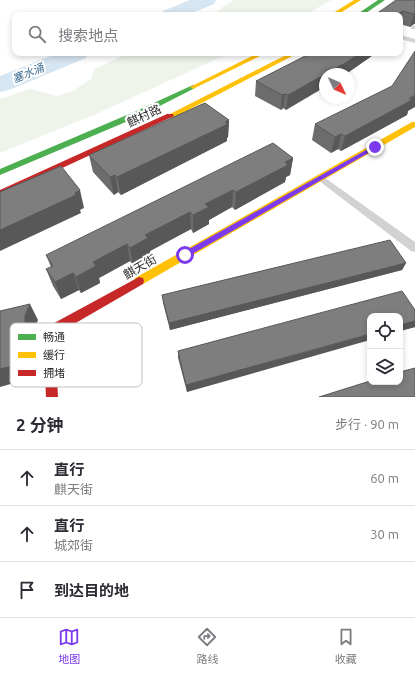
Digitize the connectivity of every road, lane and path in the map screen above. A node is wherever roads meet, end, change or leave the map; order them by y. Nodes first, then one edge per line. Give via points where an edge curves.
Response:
1 (358, 0) edge
2 (382, 0) edge
3 (338, 12) edge
4 (364, 12) edge
5 (403, 38) edge
6 (415, 41) edge
7 (257, 56) edge
8 (289, 56) edge
9 (415, 124) edge
10 (0, 172) edge
11 (321, 178) junction
12 (0, 194) edge
13 (415, 248) edge
14 (65, 323) edge
15 (52, 387) edge
16 (52, 397) edge

1 - 3 street
2 - 4 street
5 - 6 lane
7 - 10 street, 麒村路 via 136,114
8 - 12 street, 麒村路 via 152,126
9 - 11 street
11 - 13 lane
11 - 14 street, 麒天街
15 - 16 street, 麒天街

